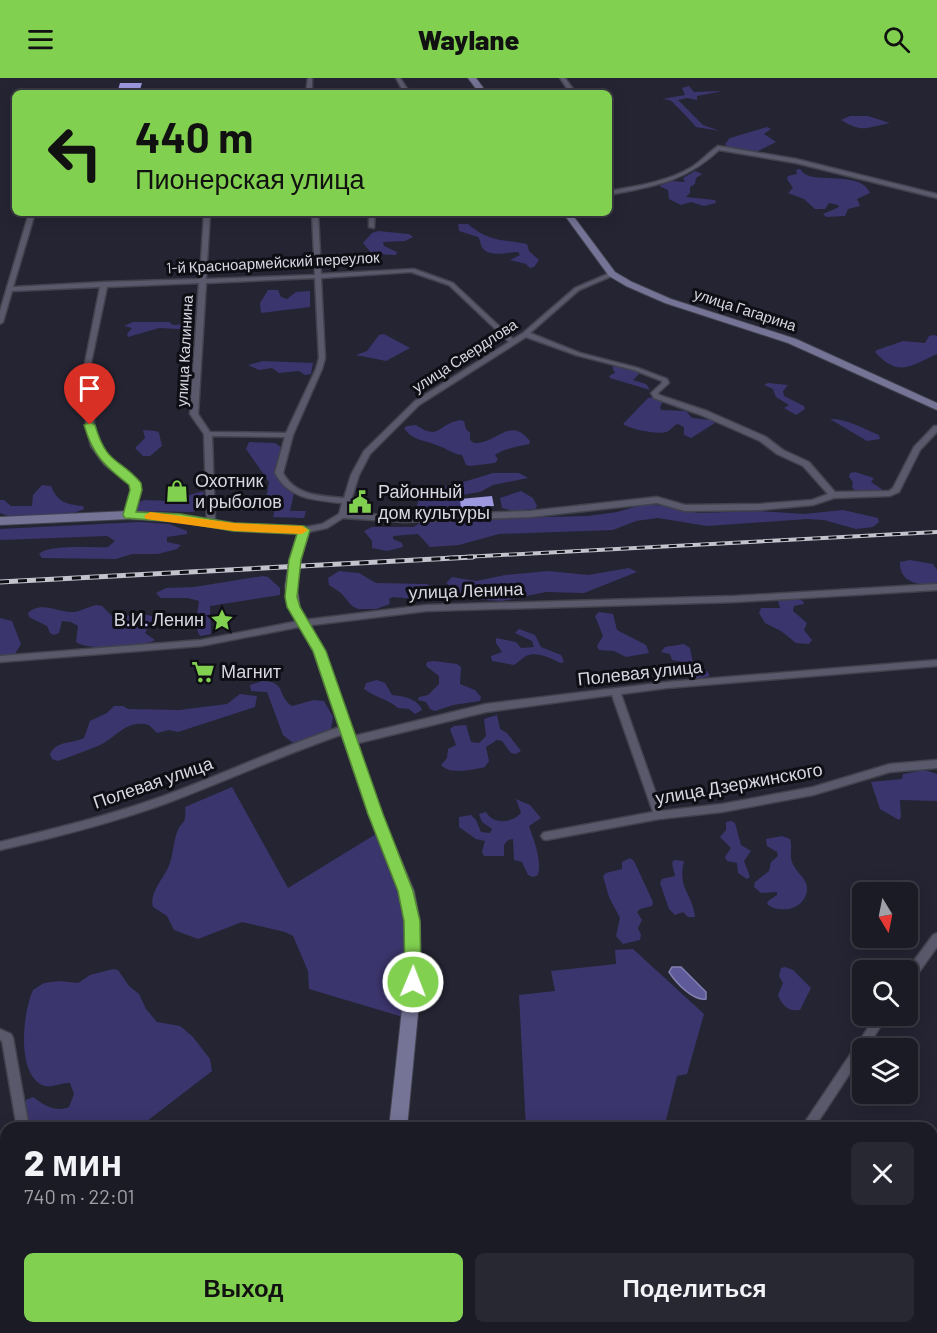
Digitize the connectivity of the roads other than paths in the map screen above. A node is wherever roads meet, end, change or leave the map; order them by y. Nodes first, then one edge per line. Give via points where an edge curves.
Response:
1 (612, 192) edge
2 (937, 196) edge
3 (31, 216) edge
4 (207, 216) edge
5 (315, 216) edge
6 (372, 216) edge
7 (569, 216) edge
8 (372, 226) dead end
9 (320, 274) junction
10 (612, 274) junction
11 (202, 279) junction
12 (104, 284) junction
13 (9, 291) junction
14 (0, 293) edge
15 (0, 322) edge
16 (525, 334) junction
17 (513, 342) junction
18 (937, 407) edge
19 (937, 428) edge
20 (208, 434) junction
21 (289, 435) junction
22 (832, 495) junction
23 (347, 501) junction
24 (129, 515) junction
25 (342, 515) junction
26 (0, 521) edge
27 (211, 523) junction
28 (304, 530) junction
29 (937, 587) edge
30 (304, 624) junction
31 (0, 659) edge
32 (937, 663) edge
33 (615, 691) junction
34 (348, 735) junction
35 (937, 764) edge
36 (659, 815) junction
37 (546, 836) dead end
38 (0, 846) edge
39 (937, 938) edge
40 (918, 964) edge
41 (875, 1026) edge
42 (0, 1034) edge
43 (22, 1122) edge
44 (399, 1122) edge
45 (811, 1122) edge

1 - 2 street via 678,177 699,166 718,148 806,163
3 - 13 street
4 - 11 street, улица Калинина
5 - 9 street
6 - 8 street
7 - 10 street, улица Гагарина
9 - 11 street, 1-й Красноармейский переулок
9 - 17 street, 1-й Красноармейский переулок via 403,269 441,279
9 - 21 street via 322,358
10 - 16 street, улица Свердлова via 578,289
10 - 18 street, улица Гагарина via 668,301 792,341
11 - 12 street, 1-й Красноармейский переулок
11 - 20 street, улица Калинина via 194,414
12 - 13 street, 1-й Красноармейский переулок
12 - 24 street via 88,363 90,425 95,446 108,463 135,483
13 - 14 street, 1-й Красноармейский переулок
13 - 15 street
16 - 17 street, улица Свердлова
16 - 22 street via 665,380 666,384 654,393 656,396 763,439 806,464
17 - 23 street, улица Свердлова via 431,393 384,434 360,463
19 - 22 street via 917,449 896,490 885,494
20 - 21 street
20 - 27 street, улица Калинина
21 - 23 street via 281,478 306,495
22 - 25 street via 813,502 759,507 686,508 664,500 650,500 530,514 404,519
23 - 25 street, улица Свердлова
24 - 26 street
24 - 27 street
25 - 28 street via 324,526
27 - 28 street
28 - 30 street via 295,560 291,597
29 - 30 street, улица Ленина via 735,599 427,608
30 - 31 street, улица Ленина via 201,643
30 - 34 street via 319,651
32 - 33 street, Полевая улица
33 - 34 street, Полевая улица via 486,708
33 - 36 street
34 - 38 street, Полевая улица via 293,746 140,808
34 - 44 street via 405,891 412,921 413,982
35 - 36 street, улица Дзержинского via 890,768 813,791
36 - 37 street, улица Дзержинского
39 - 40 street
41 - 45 street
42 - 43 street via 7,1038

